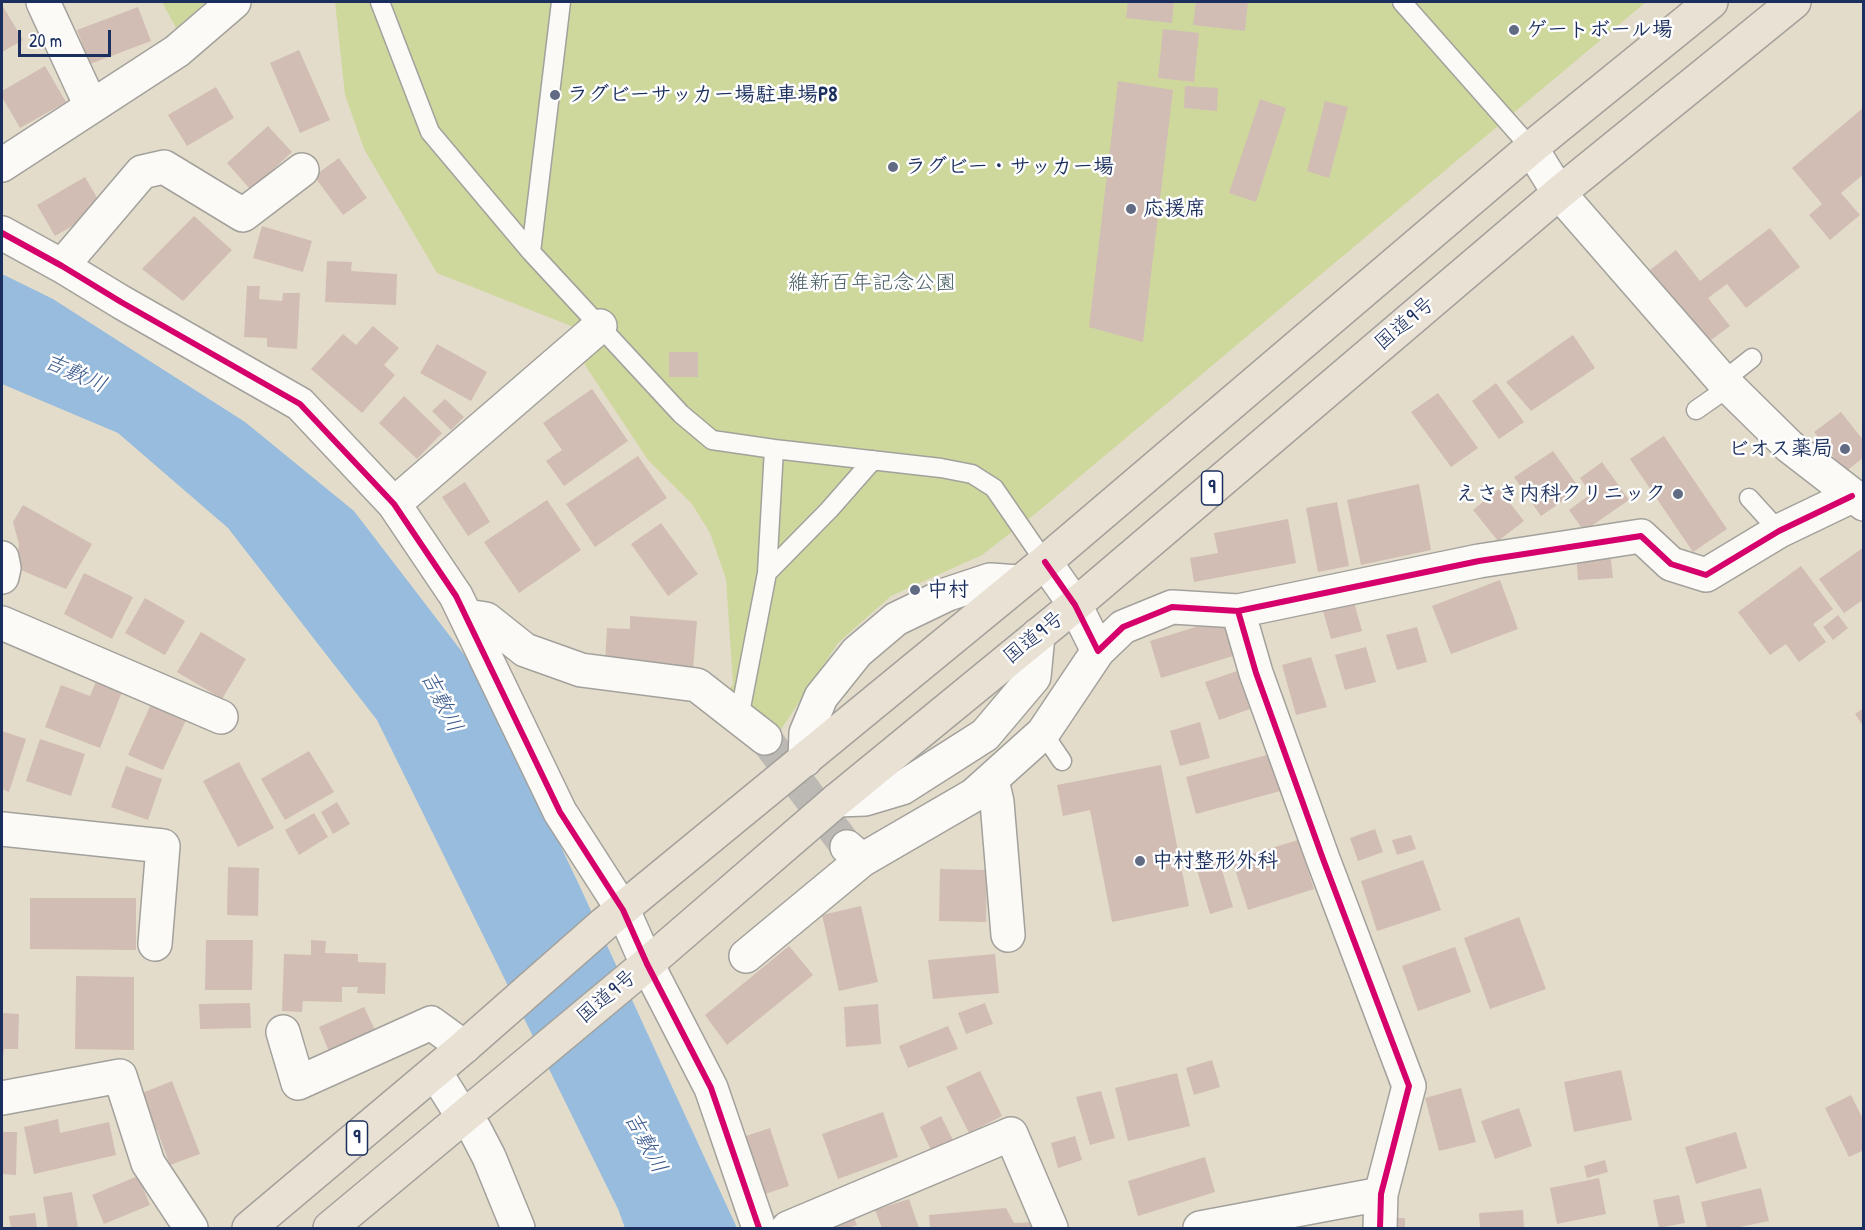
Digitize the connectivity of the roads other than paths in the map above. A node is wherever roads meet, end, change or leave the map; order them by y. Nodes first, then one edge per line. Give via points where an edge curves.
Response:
1 (43, 2) edge
2 (380, 2) edge
3 (561, 2) edge
4 (1402, 2) edge
5 (1712, 2) edge
6 (1794, 2) edge
7 (220, 7) edge
8 (91, 106) junction
9 (1531, 148) junction
10 (2, 165) edge
11 (302, 170) dead end
12 (1559, 194) junction
13 (2, 233) edge
14 (531, 252) junction
15 (62, 266) junction
16 (600, 326) junction
17 (1752, 358) dead end
18 (1726, 384) junction
19 (1696, 410) dead end
20 (774, 449) junction
21 (873, 460) junction
22 (1749, 498) dead end
23 (1858, 500) edge
24 (394, 504) junction
25 (1779, 531) junction
26 (2, 558) edge
27 (1045, 562) junction
28 (767, 573) junction
29 (2, 577) edge
30 (1019, 582) junction
31 (1075, 605) junction
32 (1238, 611) junction
33 (466, 616) junction
34 (2, 623) edge
35 (1038, 635) junction
36 (1098, 651) junction
37 (221, 717) dead end
38 (739, 718) junction
39 (1043, 733) junction
40 (765, 738) tunnel mouth
41 (805, 760) junction
42 (1062, 761) dead end
43 (992, 780) junction
44 (837, 800) junction
45 (2, 829) edge
46 (614, 917) junction
47 (1008, 935) dead end
48 (155, 944) dead end
49 (746, 956) dead end
50 (639, 971) junction
51 (284, 1032) dead end
52 (464, 1047) junction
53 (435, 1072) junction
54 (2, 1098) edge
55 (463, 1117) junction
56 (1381, 1194) junction
57 (191, 1228) edge
58 (249, 1228) edge
59 (330, 1228) edge
60 (518, 1228) edge
61 (759, 1228) edge
62 (788, 1228) edge
63 (1051, 1228) edge
64 (1200, 1228) edge
65 (1380, 1228) edge

1 - 8 street
2 - 14 lane via 430,132
3 - 14 lane
4 - 9 lane
5 - 9 highway, 9
6 - 12 highway, 国道9号 / 9
7 - 8 street via 177,51
8 - 10 street
9 - 12 street
9 - 27 highway, 9
11 - 15 street via 243,215 164,166 142,172
12 - 18 street
12 - 31 highway, 国道9号 / 9
13 - 15 street
14 - 16 lane
15 - 24 street via 300,404
16 - 20 lane via 681,414 712,440
16 - 24 street
17 - 18 lane
18 - 19 lane
18 - 23 street via 1789,446
20 - 21 lane
20 - 28 lane
21 - 27 lane via 972,474 994,488
21 - 28 lane
22 - 25 lane
23 - 25 street
24 - 33 street
25 - 32 street via 1706,575 1671,564 1641,536 1479,561
26 - 29 street
27 - 30 highway, 9
27 - 31 street
28 - 38 lane
30 - 41 highway, 9
30 - 41 street via 990,580 948,594 896,619 857,652 821,697 806,733
31 - 35 highway, 国道9号 / 9
31 - 36 street
32 - 36 street via 1172,607 1123,627
32 - 56 street via 1256,673 1409,1086
33 - 38 street via 486,619 525,650 581,670 697,685
33 - 46 street
34 - 37 street
35 - 44 highway, 国道9号 / 9
35 - 44 street via 1034,677 985,735 902,788 865,799
36 - 39 street
38 - 40 street
39 - 42 lane
39 - 43 street
41 - 46 highway, 9
43 - 47 street
43 - 49 street via 974,795 855,854
44 - 50 highway, 国道9号 / 9
45 - 48 street via 162,846
46 - 50 street
46 - 52 highway, 9
50 - 55 highway, 国道9号 / 9
50 - 61 street via 711,1088
51 - 52 street via 298,1083 431,1023
52 - 53 highway, 9
53 - 55 street
53 - 58 highway, 9
54 - 57 street via 120,1076 148,1163
55 - 59 highway, 国道9号 / 9
55 - 60 street via 489,1157
56 - 64 street
56 - 65 street
62 - 63 street via 1011,1134

